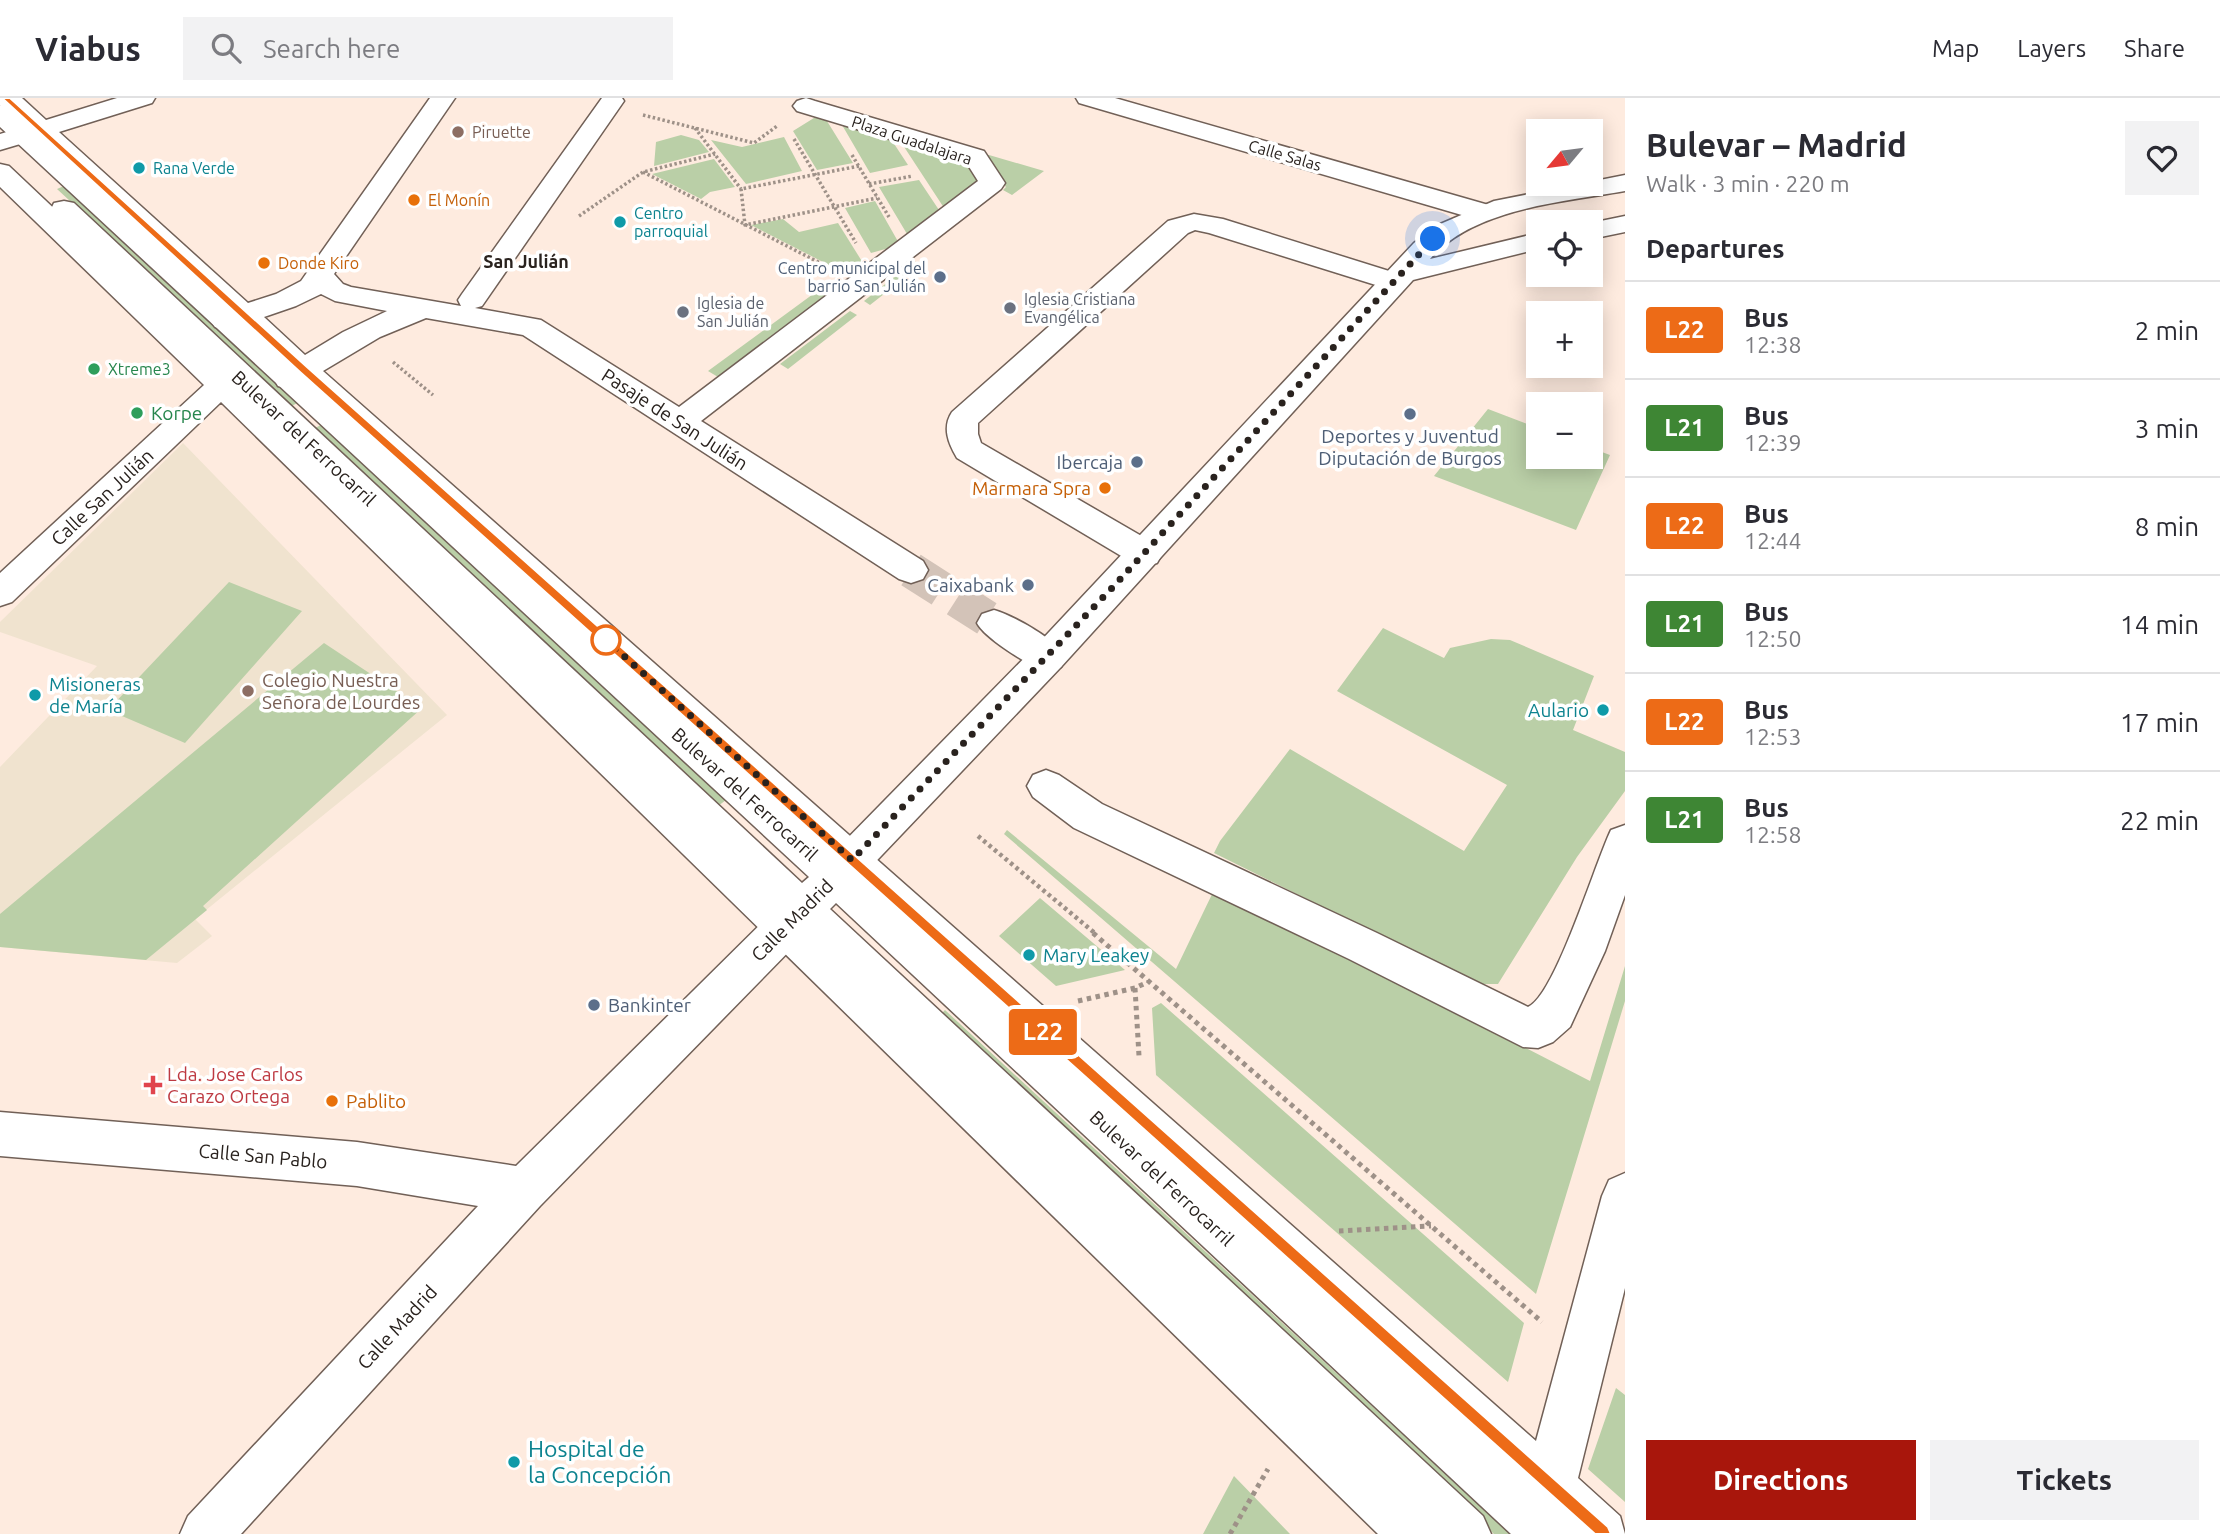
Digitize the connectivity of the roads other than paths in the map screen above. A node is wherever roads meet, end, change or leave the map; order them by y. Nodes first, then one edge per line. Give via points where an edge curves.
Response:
1 (6, 98) edge
2 (143, 98) edge
3 (443, 98) edge
4 (1088, 98) edge
5 (610, 104) road end
6 (816, 109) road end
7 (13, 133) edge
8 (0, 173) edge
9 (1625, 183) edge
10 (1482, 212) junction
11 (1625, 224) edge
12 (1603, 228) edge
13 (1526, 244) edge
14 (320, 275) junction
15 (1400, 278) junction
16 (472, 300) dead end
17 (424, 308) junction
18 (234, 317) junction
19 (296, 374) junction
20 (229, 380) junction
21 (680, 422) junction
22 (1145, 554) junction
23 (911, 570) tunnel mouth
24 (0, 593) edge
25 (994, 623) tunnel mouth
26 (1048, 657) junction
27 (1046, 786) dead end
28 (1625, 842) edge
29 (844, 869) junction
30 (794, 918) junction
31 (0, 1134) edge
32 (524, 1190) junction
33 (1625, 1196) edge
34 (1546, 1515) edge
35 (206, 1534) edge
36 (1415, 1534) edge
37 (1465, 1534) edge
38 (1602, 1534) edge

1 - 7 main road, Bulevar del Ferrocarril
2 - 7 main road
3 - 14 main road
4 - 10 main road, Calle Salas
5 - 16 main road
6 - 21 main road, Plaza Guadalajara via 975,157 992,183
7 - 18 main road, Bulevar del Ferrocarril
7 - 20 main road, Bulevar del Ferrocarril
8 - 20 main road, Bulevar del Ferrocarril
9 - 10 main road, Calle Madrid
10 - 15 main road, Calle Madrid via 1433,239
11 - 12 main road
13 - 15 main road
14 - 17 main road via 332,290 345,295
14 - 18 main road via 300,295
15 - 22 main road, Calle Madrid
15 - 22 main road via 1213,225 1194,222 1178,227 963,419 961,434 968,450
17 - 19 main road via 340,345
17 - 21 main road, Pasaje de San Julián via 531,327
18 - 19 main road, Bulevar del Ferrocarril
19 - 29 main road, Bulevar del Ferrocarril
20 - 24 main road, Calle San Julián
20 - 30 main road, Bulevar del Ferrocarril
21 - 23 main road, Pasaje de San Julián
22 - 26 main road, Calle Madrid
25 - 26 main road
26 - 29 main road, Calle Madrid
27 - 28 main road via 1088,816 1523,1027 1538,1028 1555,1013
29 - 30 main road, Calle Madrid
29 - 34 main road, Bulevar del Ferrocarril
30 - 32 main road, Calle Madrid
30 - 36 main road, Bulevar del Ferrocarril
30 - 37 main road, Bulevar del Ferrocarril
31 - 32 main road, Calle San Pablo via 357,1164
32 - 35 main road, Calle Madrid
33 - 34 main road
34 - 38 main road, Bulevar del Ferrocarril

